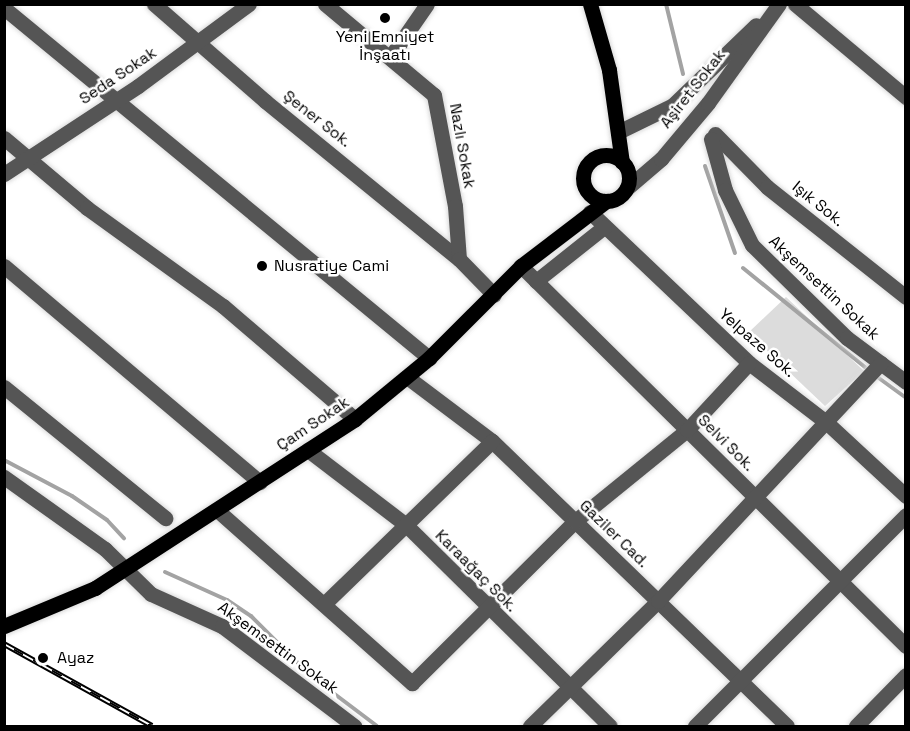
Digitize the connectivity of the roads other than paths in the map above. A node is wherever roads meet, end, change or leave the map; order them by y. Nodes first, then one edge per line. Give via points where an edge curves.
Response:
1 (154, 4) edge
2 (249, 4) edge
3 (325, 4) edge
4 (428, 4) edge
5 (590, 4) edge
6 (779, 4) edge
7 (795, 4) edge
8 (4, 8) edge
9 (199, 41) junction
10 (391, 56) junction
11 (906, 97) edge
12 (116, 101) junction
13 (618, 132) junction
14 (713, 136) joint
15 (4, 138) edge
16 (28, 158) junction
17 (622, 162) junction
18 (4, 174) edge
19 (627, 188) junction
20 (606, 201) junction
21 (590, 212) junction
22 (604, 227) junction
23 (459, 259) junction
24 (4, 266) edge
25 (521, 266) junction
26 (536, 281) junction
27 (494, 295) junction
28 (906, 297) edge
29 (429, 358) junction
30 (748, 363) junction
31 (881, 363) junction
32 (407, 377) junction
33 (906, 382) edge
34 (4, 387) edge
35 (355, 419) junction
36 (826, 422) junction
37 (687, 430) junction
38 (492, 441) junction
39 (308, 450) junction
40 (4, 477) edge
41 (260, 482) junction
42 (906, 496) edge
43 (754, 497) junction
44 (217, 510) junction
45 (906, 514) edge
46 (165, 518) dead end
47 (575, 521) junction
48 (406, 525) junction
49 (124, 568) junction
50 (840, 581) junction
51 (658, 601) junction
52 (324, 604) junction
53 (486, 606) junction
54 (4, 626) edge
55 (906, 646) edge
56 (906, 675) edge
57 (739, 680) junction
58 (568, 686) junction
59 (354, 726) edge
60 (530, 726) edge
61 (610, 726) edge
62 (695, 726) edge
63 (787, 726) edge
64 (856, 726) edge

1 - 9 street, Şener Sok.
2 - 9 street, Seda Sokak
3 - 10 street, Nazlı Sokak
4 - 10 street
5 - 13 main road via 609,70
6 - 13 street, Aşiret Sokak via 673,105
6 - 19 street, Aşiret Sokak via 708,103 661,159
7 - 11 street
8 - 12 street
9 - 12 street, Seda Sokak
9 - 23 street, Şener Sok. via 265,101
10 - 23 street, Nazlı Sokak via 434,95 455,206
12 - 16 street, Seda Sokak
12 - 29 street
13 - 17 main road
14 - 28 street, Işık Sok. via 767,187
14 - 31 street, Akşemsettin Sokak via 725,190 752,245 848,338
15 - 16 street
16 - 18 street, Seda Sokak
16 - 35 street via 87,208 223,306
17 - 19 main road via 629,173
17 - 20 main road via 614,156 599,156 584,172 589,194
19 - 20 main road via 617,198
20 - 21 main road, Çam Sokak
21 - 22 street, Yelpaze Sok.
21 - 25 main road, Çam Sokak
22 - 26 street
22 - 30 street, Yelpaze Sok.
23 - 27 street
24 - 41 street
25 - 26 street, Selvi Sok.
25 - 27 main road, Çam Sokak
26 - 37 street, Selvi Sok.
27 - 29 main road, Çam Sokak
29 - 32 main road, Çam Sokak
30 - 36 street, Yelpaze Sok.
30 - 37 street
31 - 33 street, Akşemsettin Sokak
31 - 36 street
32 - 35 main road, Çam Sokak
32 - 38 street, Gaziler Cad.
34 - 46 street
35 - 39 main road, Çam Sokak
36 - 42 street, Yelpaze Sok.
36 - 43 street
37 - 43 street, Selvi Sok.
37 - 47 street
38 - 47 street, Gaziler Cad.
38 - 48 street
39 - 41 main road, Çam Sokak
39 - 48 street, Karaağaç Sok.
40 - 49 street, Akşemsettin Sokak via 105,549
41 - 44 main road, Çam Sokak
43 - 50 street, Selvi Sok.
43 - 51 street
44 - 49 main road, Çam Sokak
44 - 52 street
45 - 50 street
47 - 51 street, Gaziler Cad.
47 - 53 street
48 - 52 street
48 - 53 street, Karaağaç Sok.
49 - 54 main road, Çam Sokak via 95,588
49 - 59 street, Akşemsettin Sokak via 151,594 222,626
50 - 55 street, Selvi Sok.
50 - 57 street
51 - 57 street, Gaziler Cad.
51 - 58 street
52 - 53 street via 412,683
53 - 58 street, Karaağaç Sok.
56 - 64 street
57 - 62 street
57 - 63 street, Gaziler Cad.
58 - 60 street
58 - 61 street, Karaağaç Sok.

